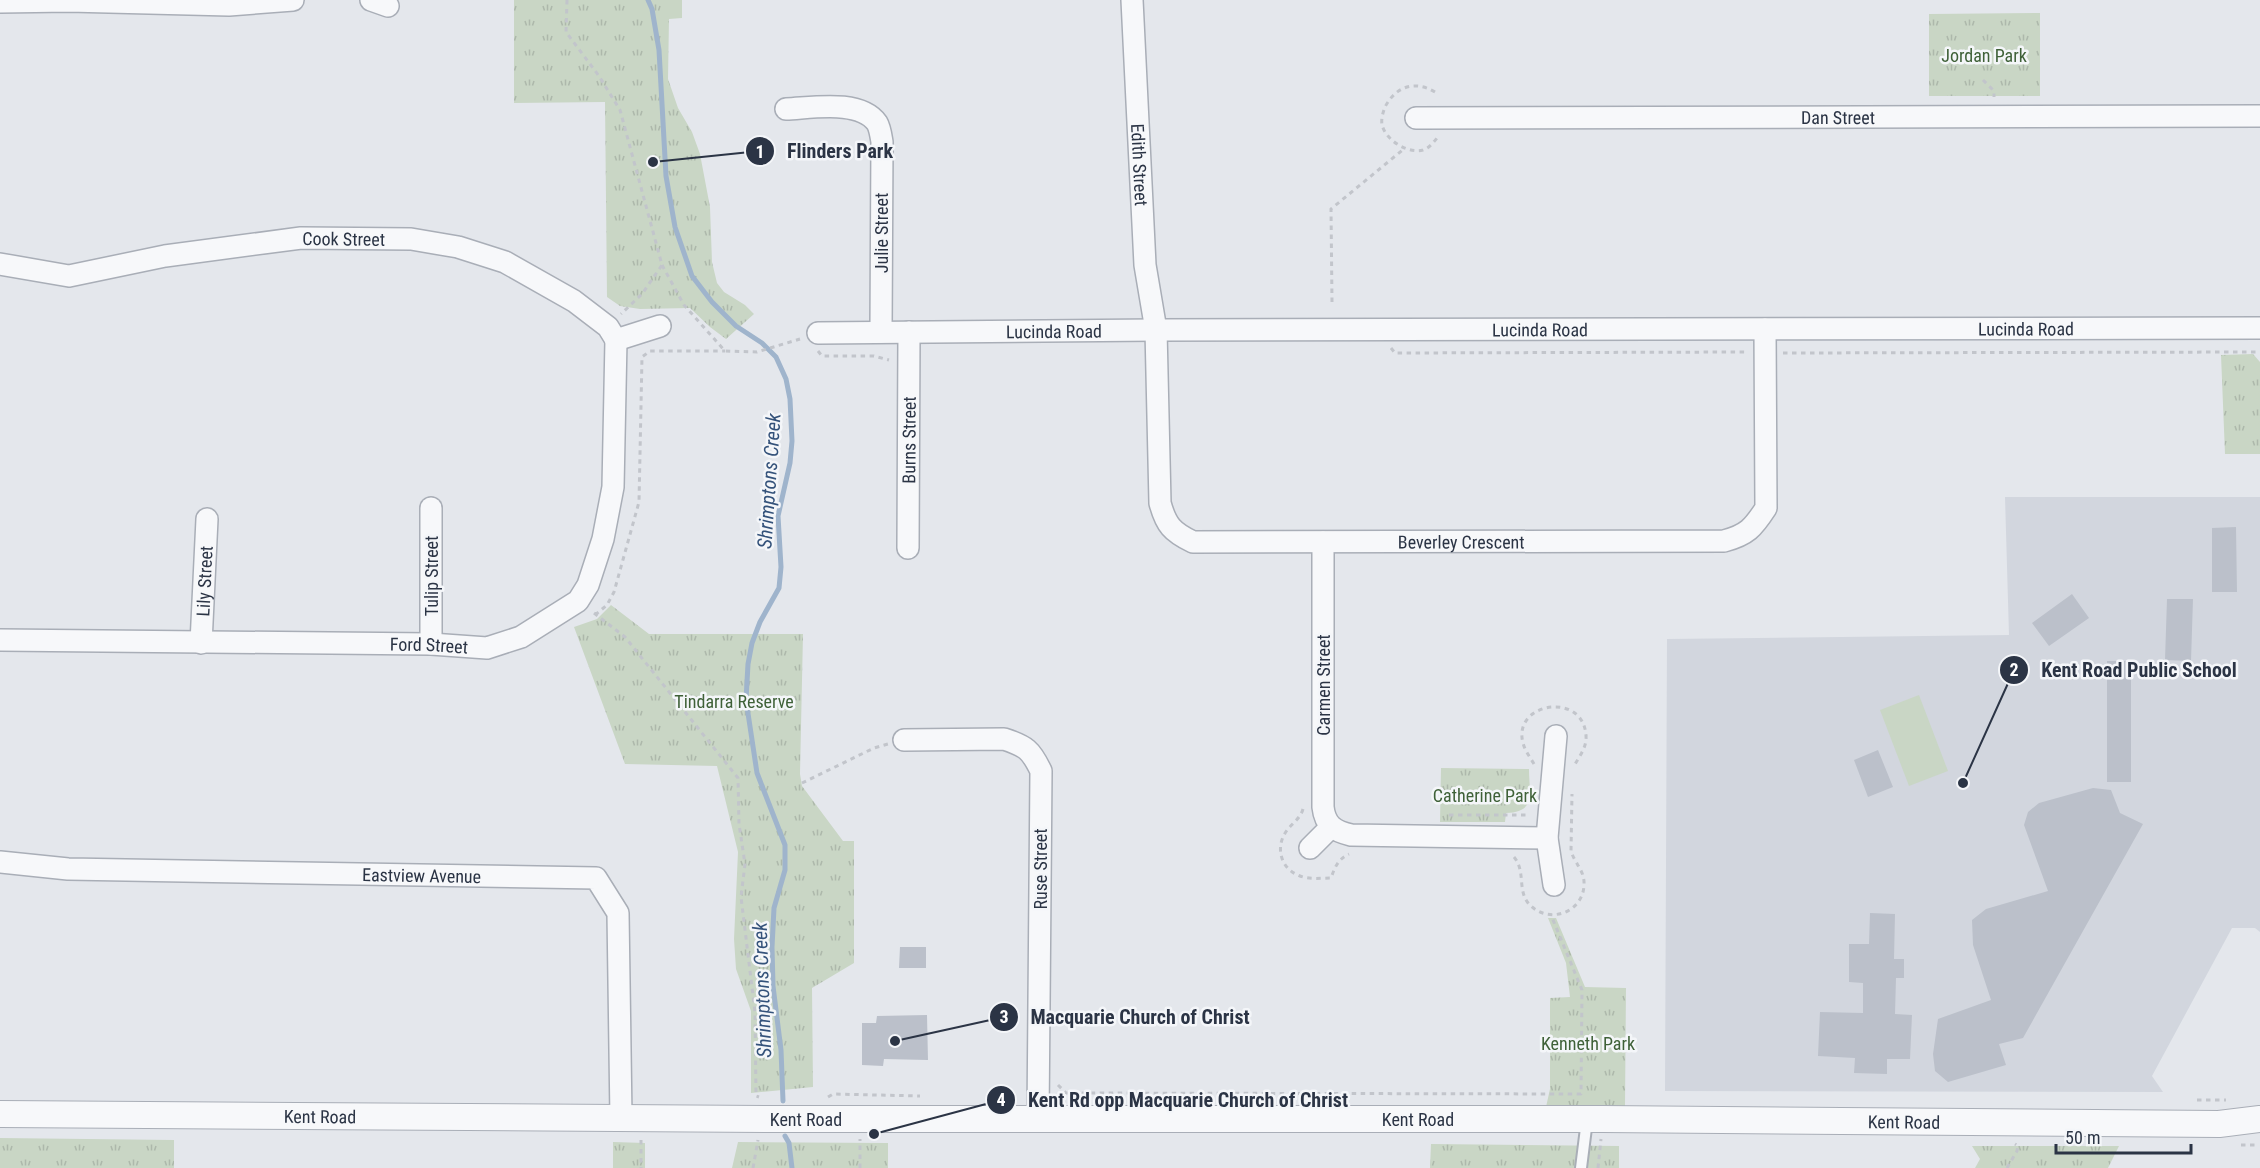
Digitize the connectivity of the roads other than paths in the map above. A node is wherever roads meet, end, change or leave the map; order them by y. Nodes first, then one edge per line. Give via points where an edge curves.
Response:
1 (293, 0) edge
2 (1132, 0) edge
3 (0, 2) edge
4 (786, 109) dead end
5 (2260, 116) edge
6 (1416, 118) dead end
7 (0, 264) edge
8 (660, 326) dead end
9 (2260, 328) edge
10 (1766, 329) junction
11 (1156, 330) junction
12 (880, 332) junction
13 (909, 332) junction
14 (612, 333) junction
15 (810, 338) road end
16 (431, 508) dead end
17 (207, 519) dead end
18 (1323, 542) junction
19 (909, 548) dead end
20 (0, 640) edge
21 (201, 643) junction
22 (431, 644) junction
23 (1556, 736) dead end
24 (904, 740) road end
25 (1330, 827) junction
26 (1547, 838) junction
27 (1310, 849) dead end
28 (0, 862) edge
29 (1554, 885) dead end
30 (0, 1114) edge
31 (621, 1118) junction
32 (1038, 1119) junction
33 (2260, 1119) edge
34 (1595, 1120) junction
35 (1581, 1168) edge

1 - 3 street via 229,5
2 - 11 street, Edith Street via 1145,266
4 - 12 street, Julie Street via 861,110 878,124 882,142
5 - 6 street, Dan Street
7 - 14 street, Cook Street via 69,276 165,256 301,238 411,239 458,247 505,262 574,301
8 - 14 street
9 - 10 street, Lucinda Road
10 - 11 street, Lucinda Road
10 - 18 street, Beverley Crescent via 1766,508 1756,524 1741,536 1724,541
11 - 13 street, Lucinda Road
11 - 18 street, Beverley Crescent via 1160,503 1165,521 1178,535 1193,542
12 - 13 street, Lucinda Road
12 - 15 street, Lucinda Road
13 - 19 street, Burns Street
14 - 22 street, Ford Street via 613,487 588,585 578,601 521,636 487,648
16 - 22 street, Tulip Street
17 - 21 street, Lily Street
18 - 25 street, Carmen Street via 1323,807
20 - 21 street, Ford Street
21 - 22 street, Ford Street
23 - 26 street
24 - 32 street, Ruse Street via 1004,739 1033,753 1041,771
25 - 26 street via 1351,835
25 - 27 street
26 - 29 street
28 - 31 street, Eastview Avenue via 68,869 596,878 618,913
30 - 31 street, Kent Road
31 - 32 street, Kent Road
32 - 34 street, Kent Road
33 - 34 street, Kent Road via 2219,1124
34 - 35 lane

